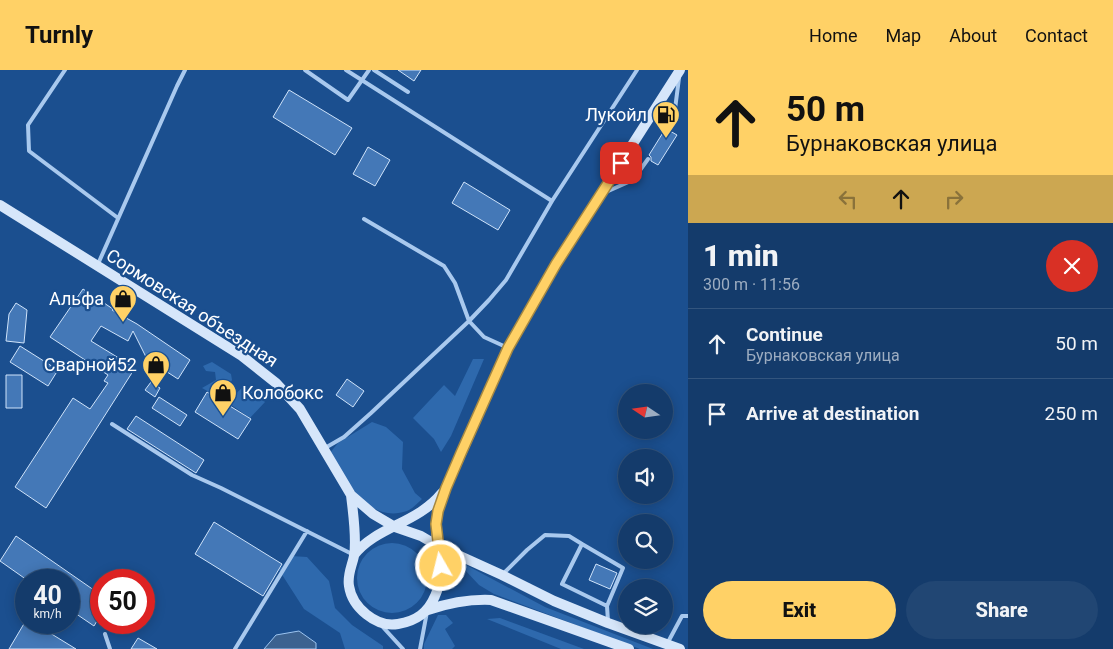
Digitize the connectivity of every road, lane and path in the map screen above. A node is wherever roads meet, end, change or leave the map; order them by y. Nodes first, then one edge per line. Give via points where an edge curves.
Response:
1 (65, 70) edge
2 (185, 70) edge
3 (305, 70) edge
4 (346, 70) edge
5 (369, 70) edge
6 (374, 70) edge
7 (637, 70) edge
8 (680, 70) edge
9 (361, 80) junction
10 (408, 92) dead end
11 (667, 129) dead end
12 (648, 159) dead end
13 (601, 194) junction
14 (552, 201) junction
15 (0, 205) edge
16 (118, 218) junction
17 (364, 219) dead end
18 (97, 266) junction
19 (469, 321) junction
20 (508, 348) junction
21 (112, 424) dead end
22 (323, 449) junction
23 (446, 488) junction
24 (351, 495) junction
25 (395, 527) junction
26 (307, 531) junction
27 (582, 544) junction
28 (438, 546) junction
29 (354, 555) junction
30 (502, 575) junction
31 (607, 606) junction
32 (428, 610) junction
33 (688, 616) edge
34 (376, 620) junction
35 (608, 623) junction
36 (105, 634) dead end
37 (666, 646) edge
38 (110, 649) edge
39 (235, 649) edge
40 (403, 649) edge
41 (420, 649) edge
42 (629, 649) edge
43 (680, 649) edge

1 - 16 lane via 28,125 29,151
2 - 16 lane
3 - 9 lane via 348,100
4 - 9 lane
5 - 9 lane
6 - 10 lane
7 - 14 lane
8 - 11 lane via 674,117
8 - 13 main road
9 - 14 lane
12 - 13 lane via 634,180
13 - 20 main road
14 - 19 lane via 506,280
15 - 18 main road, Сормовская объездная
16 - 18 lane
17 - 19 lane via 444,266 455,283
18 - 22 main road, Сормовская объездная via 242,356 276,383 300,409
19 - 20 lane via 484,338
19 - 22 lane via 364,419
20 - 23 main road
21 - 26 lane via 192,475
22 - 24 main road, Сормовская объездная
23 - 25 main road via 433,504
23 - 28 main road via 436,524
24 - 25 main road
24 - 29 main road
25 - 28 main road
25 - 29 main road via 376,535
26 - 29 lane
26 - 39 lane
27 - 30 lane via 569,536 546,535
27 - 31 lane via 623,568
27 - 31 lane via 562,584
28 - 30 main road
28 - 32 main road via 441,578
29 - 34 main road via 349,569 349,585 354,600 363,612
30 - 35 main road
31 - 35 lane
32 - 34 main road via 411,622 392,625
32 - 41 lane
32 - 42 main road via 467,600 491,600
33 - 37 lane via 682,616
34 - 40 lane
35 - 37 main road
36 - 38 lane
37 - 43 main road

